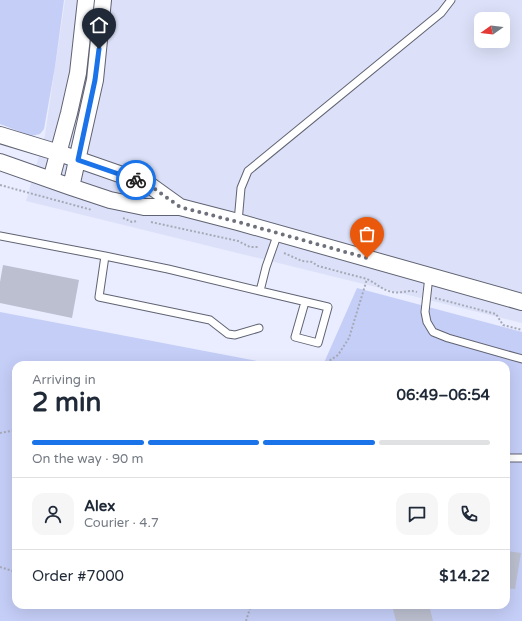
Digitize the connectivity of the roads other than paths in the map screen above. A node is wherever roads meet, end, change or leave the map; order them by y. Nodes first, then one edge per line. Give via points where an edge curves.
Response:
1 (86, 0) edge
2 (103, 0) edge
3 (451, 0) edge
4 (0, 135) edge
5 (58, 153) junction
6 (78, 160) junction
7 (0, 162) edge
8 (51, 180) junction
9 (71, 187) junction
10 (180, 207) junction
11 (238, 222) junction
12 (278, 233) junction
13 (0, 236) edge
14 (105, 256) junction
15 (429, 276) junction
16 (260, 291) junction
17 (305, 302) junction
18 (522, 302) edge
19 (259, 328) dead end
20 (522, 359) edge
21 (510, 458) edge
22 (522, 458) edge

1 - 5 street via 78,73
2 - 6 street via 95,80
3 - 11 lane via 441,13 248,171 241,188
4 - 5 street
5 - 6 street
5 - 8 street
6 - 9 street
6 - 10 street via 148,184
7 - 8 street
8 - 9 street
9 - 10 street via 110,200 144,207
10 - 11 street
11 - 12 street
12 - 15 street
12 - 16 lane
13 - 14 lane
14 - 16 lane
14 - 19 lane via 99,297 210,320 228,334 235,335
15 - 18 street
15 - 20 lane via 425,312 433,332
16 - 17 lane
17 - 17 lane via 328,307 318,342 295,337
21 - 22 lane

